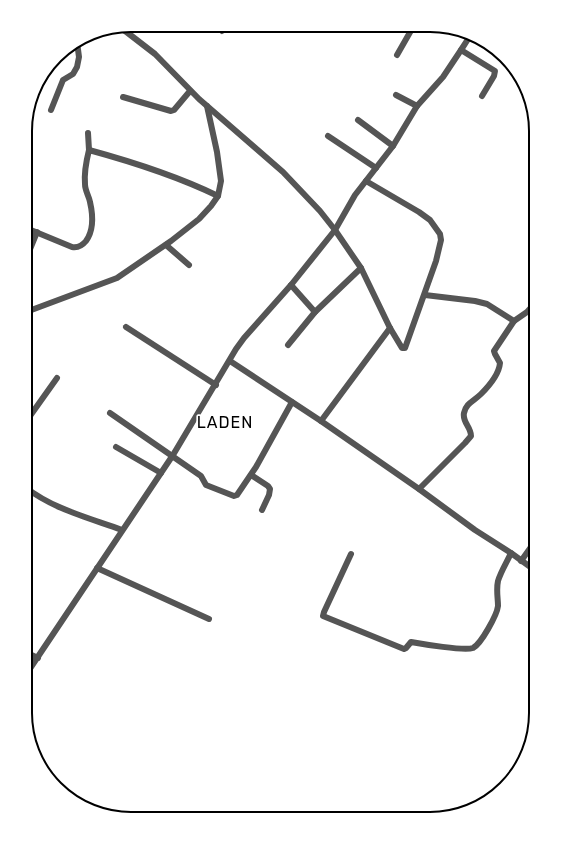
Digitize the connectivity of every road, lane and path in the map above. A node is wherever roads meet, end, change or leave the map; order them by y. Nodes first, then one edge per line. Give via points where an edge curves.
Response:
1 (128, 32) edge
2 (410, 32) edge
3 (468, 40) edge
4 (78, 48) edge
5 (462, 50) junction
6 (397, 55) dead end
7 (190, 91) junction
8 (396, 95) dead end
9 (482, 96) dead end
10 (123, 97) dead end
11 (207, 106) junction
12 (417, 106) junction
13 (51, 110) dead end
14 (358, 120) dead end
15 (88, 133) dead end
16 (328, 136) dead end
17 (392, 146) junction
18 (89, 150) junction
19 (376, 168) junction
20 (366, 181) junction
21 (218, 196) junction
22 (32, 230) edge
23 (335, 230) junction
24 (37, 232) junction
25 (32, 244) edge
26 (166, 245) junction
27 (189, 265) dead end
28 (361, 268) junction
29 (291, 285) junction
30 (425, 295) junction
31 (32, 310) edge
32 (529, 310) edge
33 (315, 312) junction
34 (514, 321) junction
35 (126, 327) dead end
36 (390, 328) junction
37 (288, 345) dead end
38 (230, 361) junction
39 (57, 378) dead end
40 (216, 386) junction
41 (292, 402) junction
42 (110, 413) dead end
43 (32, 414) edge
44 (321, 421) junction
45 (116, 447) dead end
46 (173, 455) junction
47 (161, 473) junction
48 (251, 476) junction
49 (419, 489) junction
50 (32, 493) edge
51 (262, 510) dead end
52 (122, 530) junction
53 (529, 550) edge
54 (511, 553) junction
55 (351, 554) dead end
56 (522, 561) junction
57 (529, 566) edge
58 (96, 568) junction
59 (209, 618) dead end
60 (32, 655) edge
61 (38, 658) junction
62 (32, 666) edge

1 - 7 street via 155,54
2 - 6 street
3 - 5 street
4 - 13 street via 77,67 73,74 63,80
5 - 9 street via 495,71
5 - 12 street via 439,82
7 - 10 street via 171,111
7 - 11 street
8 - 12 street
11 - 21 street via 218,152 221,181
11 - 23 street via 283,172
12 - 17 street
14 - 17 street
15 - 18 street
16 - 19 street
17 - 19 street
18 - 21 street via 165,174
18 - 24 street via 84,174 93,217 84,244 75,247
19 - 20 street
20 - 23 street
20 - 30 street via 420,212 430,220 440,234 436,262
21 - 26 street via 199,219
22 - 24 street
23 - 28 street
23 - 29 street
24 - 25 street
26 - 27 street
26 - 31 street via 117,278
28 - 33 street
28 - 36 street
29 - 33 street
29 - 38 street via 244,338
30 - 34 street via 487,304
30 - 36 street via 405,348 402,348
32 - 34 street
33 - 37 street
34 - 49 street via 494,351 500,363 498,370 481,394 465,409 463,418 470,436
35 - 40 street
36 - 44 street
38 - 40 street
38 - 41 street
39 - 43 street
40 - 46 street
41 - 44 street
41 - 48 street
42 - 46 street
44 - 49 street
45 - 47 street
46 - 47 street
46 - 48 street via 201,476 206,485 233,496 238,495
47 - 52 street
48 - 51 street via 270,489
49 - 54 street
50 - 52 street via 52,504
52 - 58 street
53 - 56 street
54 - 55 street via 497,586 498,606 493,620 478,644 470,648 411,642 406,648 402,648 323,616
54 - 56 street
56 - 57 street
58 - 59 street
58 - 61 street
60 - 61 street
61 - 62 street

